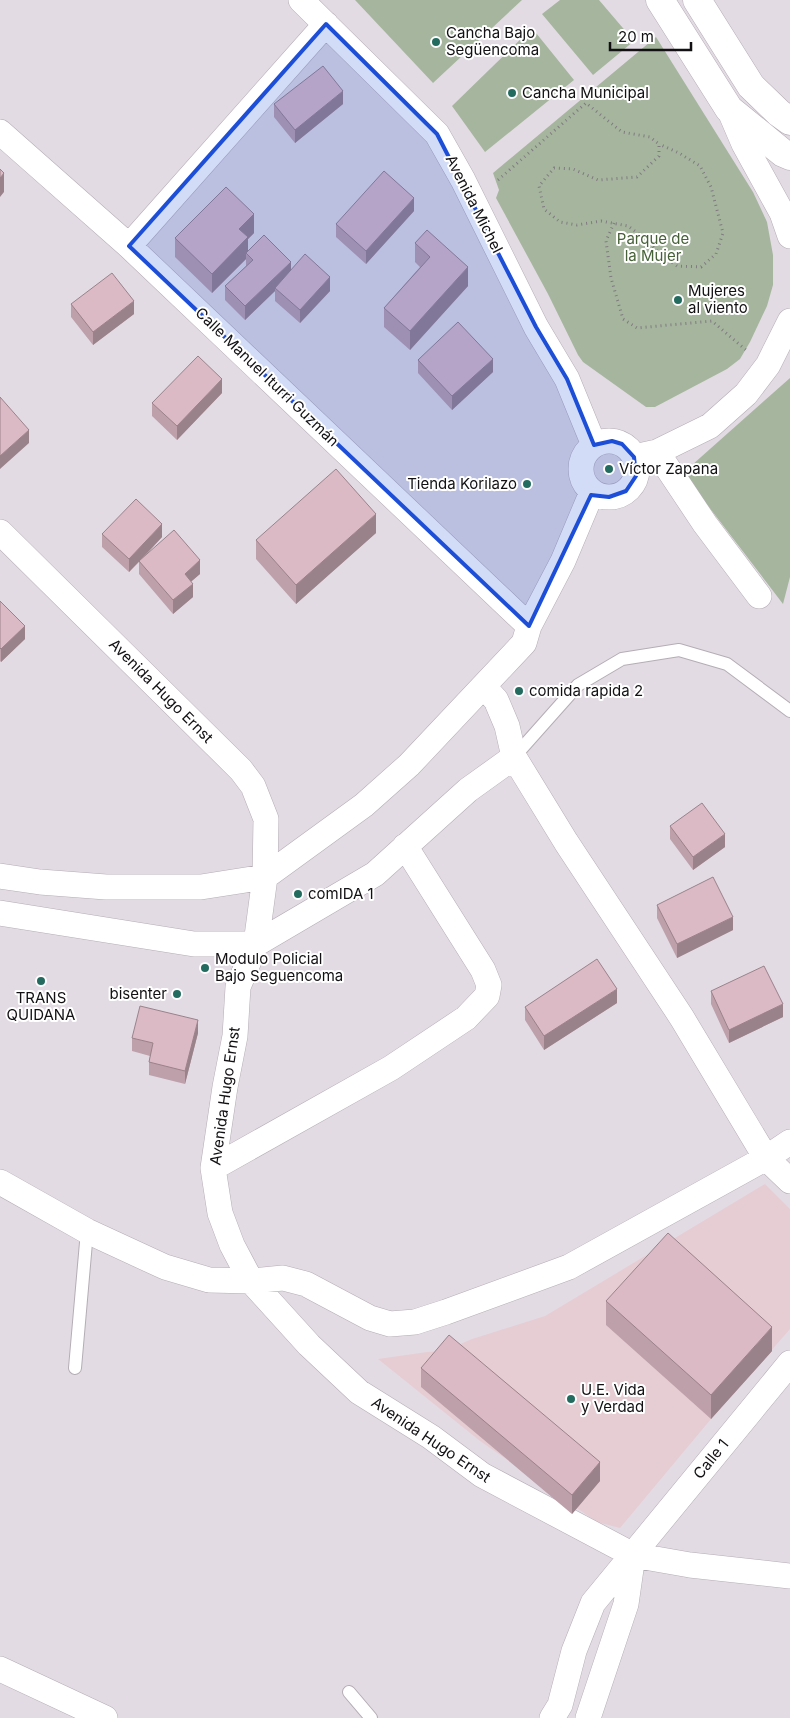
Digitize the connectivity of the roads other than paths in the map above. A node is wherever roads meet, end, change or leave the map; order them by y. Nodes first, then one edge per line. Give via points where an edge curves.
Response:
1 (301, 0) edge
2 (660, 0) edge
3 (697, 0) edge
4 (326, 24) junction
5 (729, 109) junction
6 (790, 121) edge
7 (0, 132) edge
8 (790, 156) edge
9 (790, 236) edge
10 (129, 246) junction
11 (790, 321) edge
12 (594, 445) junction
13 (646, 455) junction
14 (592, 492) junction
15 (0, 532) edge
16 (759, 596) dead end
17 (529, 626) junction
18 (490, 693) junction
19 (790, 711) edge
20 (514, 758) junction
21 (405, 846) junction
22 (0, 876) edge
23 (265, 876) junction
24 (0, 913) edge
25 (256, 944) junction
26 (790, 1142) edge
27 (766, 1158) junction
28 (213, 1168) junction
29 (790, 1181) edge
30 (0, 1182) edge
31 (87, 1230) junction
32 (251, 1281) junction
33 (790, 1363) edge
34 (74, 1368) dead end
35 (633, 1555) junction
36 (790, 1576) edge
37 (0, 1669) edge
38 (349, 1692) dead end
39 (105, 1718) edge
40 (371, 1718) edge
41 (552, 1718) edge
42 (588, 1718) edge

1 - 4 street, Avenida Michel
2 - 5 main road
3 - 6 main road via 751,86
4 - 10 street
4 - 12 street, Avenida Michel via 437,134 464,180 536,327 567,379
5 - 8 main road
5 - 9 street via 744,144 782,213
7 - 10 street, Calle Manuel Iturri Guzmán
10 - 17 street, Calle Manuel Iturri Guzmán
11 - 13 street via 768,366 746,394 710,426
12 - 13 street via 612,441
12 - 14 street via 587,451 581,468 582,477
13 - 14 street via 637,466 633,484 626,491 609,497
13 - 16 street via 705,524
14 - 17 street via 563,561
15 - 23 street, Avenida Hugo Ernst via 241,770 253,786 266,819
17 - 18 street via 524,643
18 - 20 street via 507,726
18 - 23 street via 371,798
19 - 20 lane via 727,664 679,650 622,659 578,685
20 - 21 street via 468,790
20 - 27 street via 682,1018
21 - 25 street via 375,874
21 - 28 street via 483,970 489,985 487,996 466,1018 391,1068
22 - 23 street via 106,887 201,887
23 - 25 street, Avenida Hugo Ernst
24 - 25 street via 194,944
25 - 28 street, Avenida Hugo Ernst via 238,988 235,1036
26 - 27 street
27 - 29 street
27 - 32 street via 569,1267 415,1322 390,1324 370,1318 306,1284 283,1278
28 - 32 street, Avenida Hugo Ernst via 220,1213
30 - 31 street
31 - 32 street via 165,1267 209,1280
31 - 34 lane
32 - 35 street, Avenida Hugo Ernst via 309,1345 358,1392 431,1436 482,1475
33 - 35 street, Calle 1
35 - 36 street, Avenida Hugo Ernst via 690,1566
35 - 41 street, Calle 1 via 594,1603 574,1651 560,1705
35 - 42 street via 626,1604
37 - 39 street
38 - 40 lane

